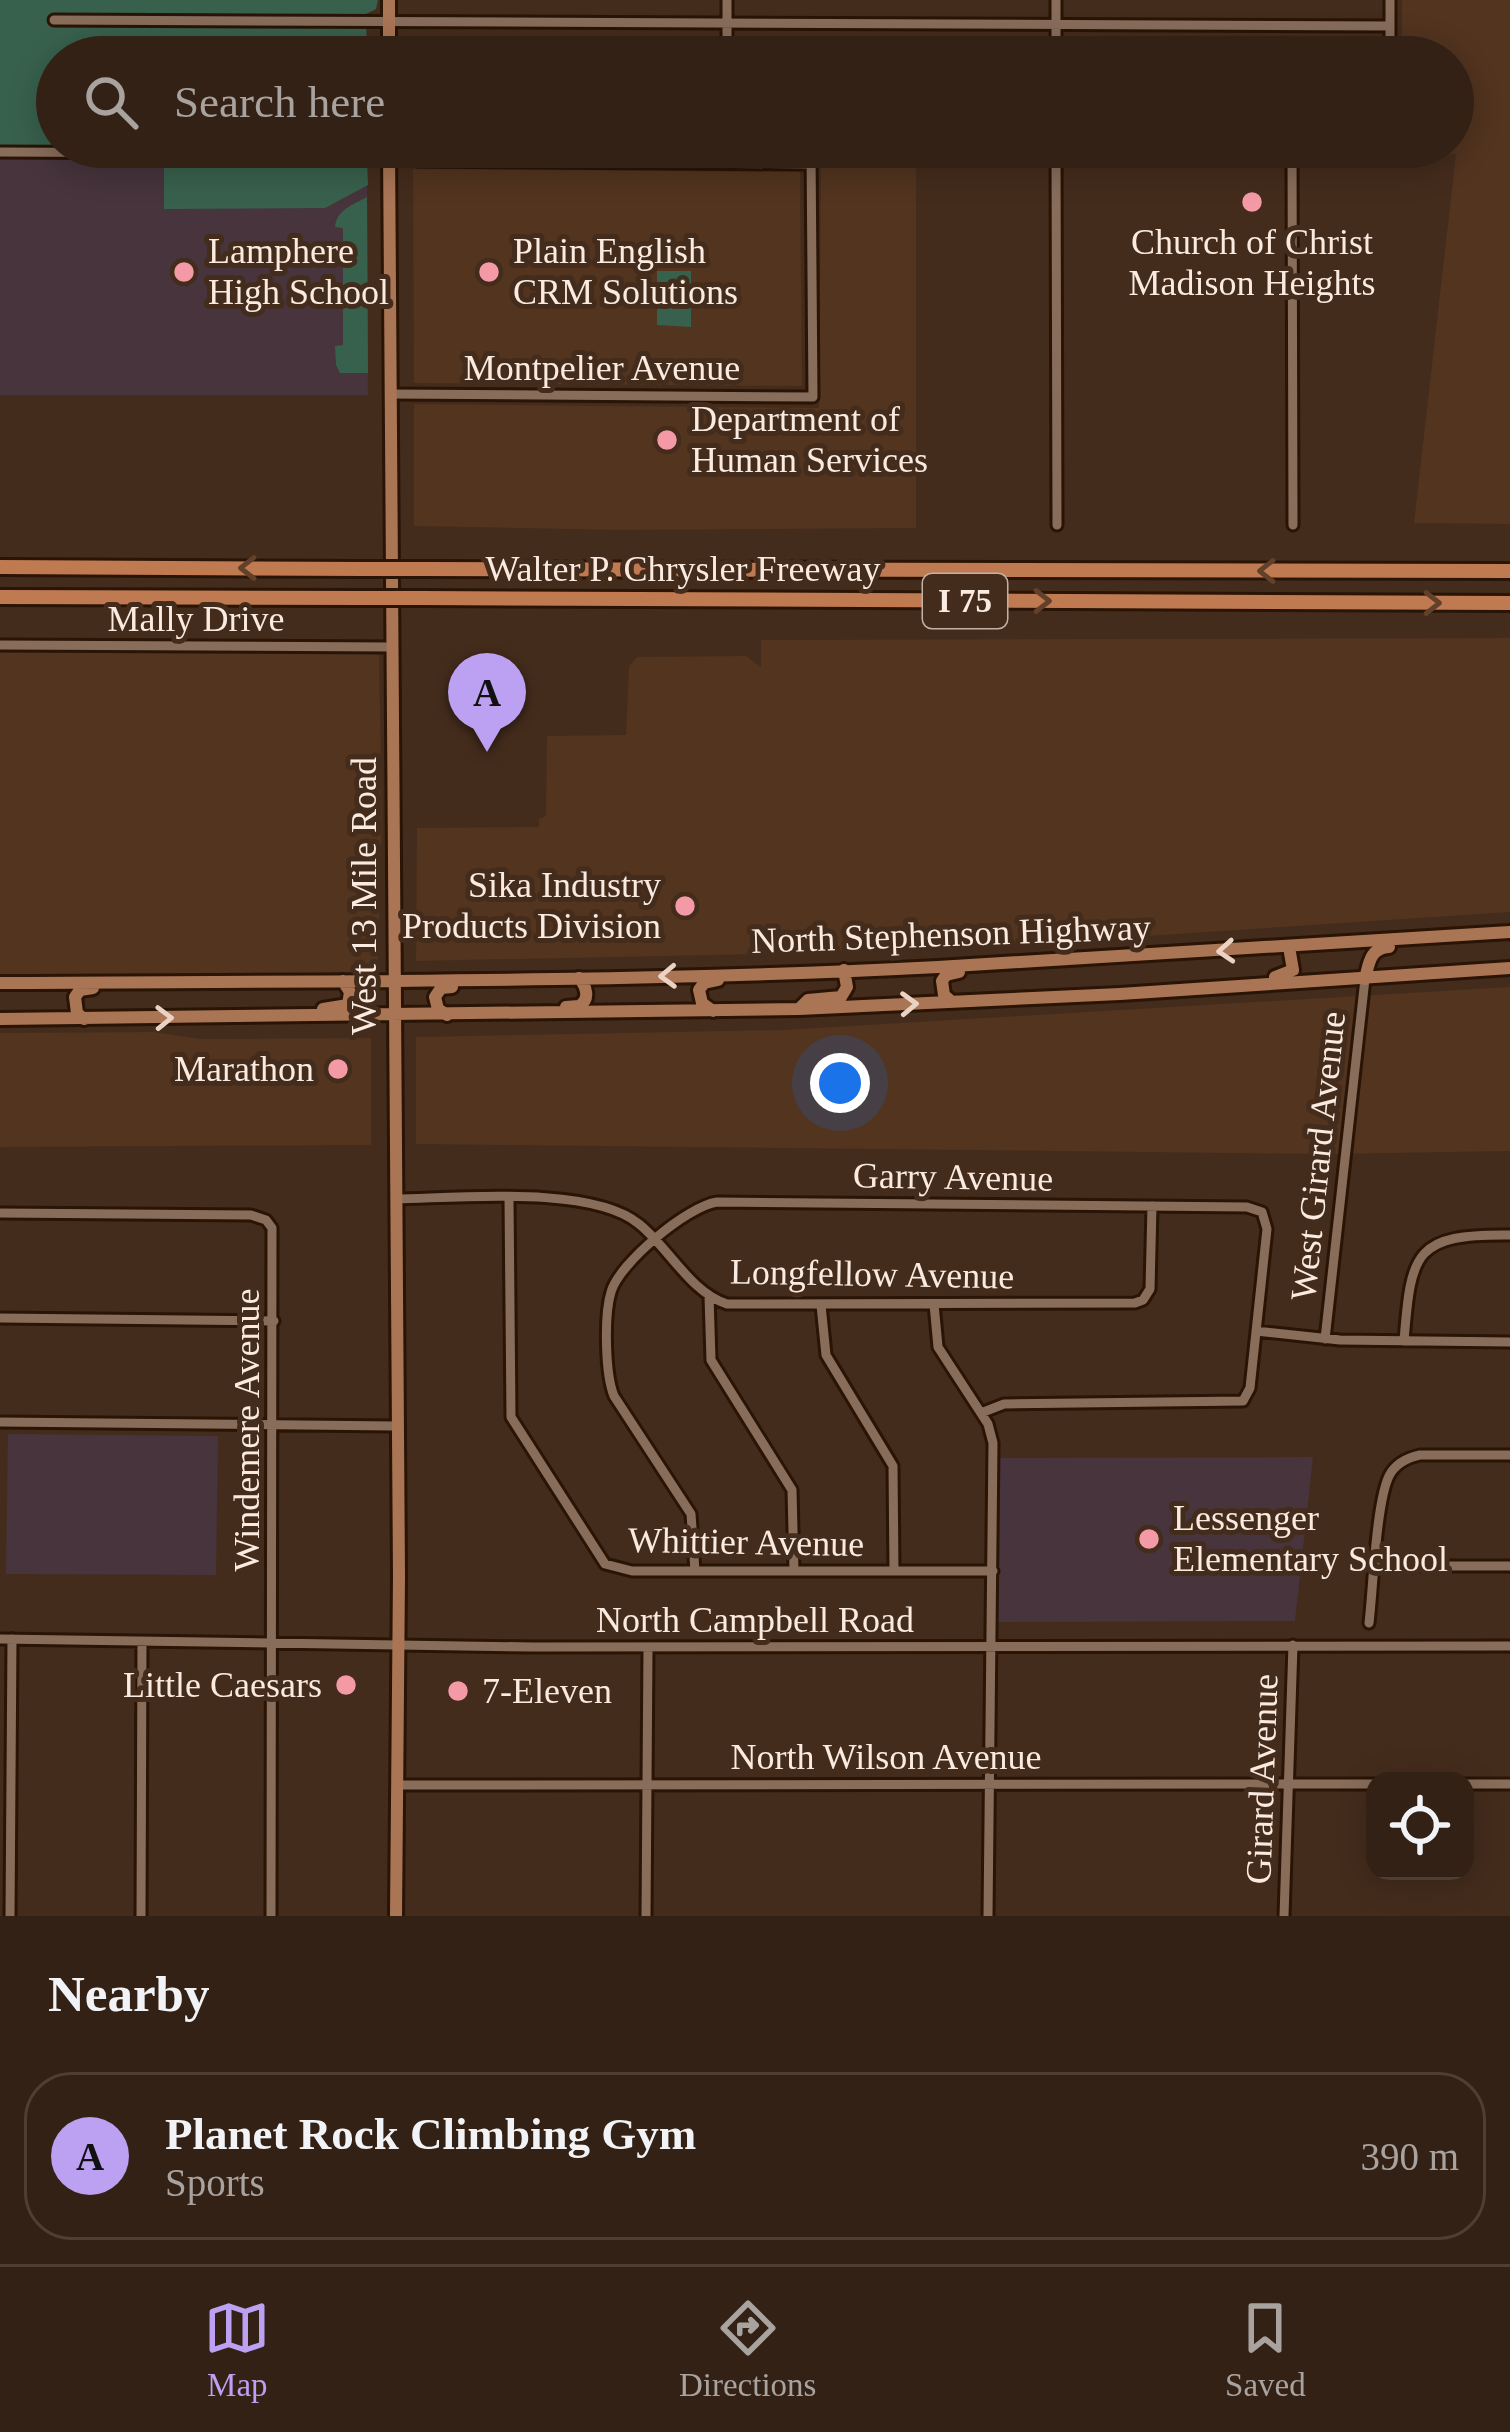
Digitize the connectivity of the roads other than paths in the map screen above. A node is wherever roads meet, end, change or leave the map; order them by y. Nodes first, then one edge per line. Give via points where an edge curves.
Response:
1 (388, 0) edge
2 (727, 0) edge
3 (1056, 0) edge
4 (1390, 0) edge
5 (54, 20) dead end
6 (389, 22) junction
7 (728, 24) junction
8 (1056, 24) junction
9 (1390, 26) junction
10 (389, 36) edge
11 (728, 36) edge
12 (1056, 36) edge
13 (1390, 36) edge
14 (0, 152) edge
15 (36, 152) edge
16 (389, 168) edge
17 (812, 168) edge
18 (1056, 168) edge
19 (1292, 168) edge
20 (390, 394) junction
21 (1057, 525) dead end
22 (1293, 525) dead end
23 (0, 567) edge
24 (1510, 572) edge
25 (0, 597) edge
26 (1510, 603) edge
27 (0, 645) edge
28 (392, 647) junction
29 (1510, 932) edge
30 (1484, 934) junction
31 (1289, 947) junction
32 (1055, 961) junction
33 (1510, 965) edge
34 (844, 970) junction
35 (748, 972) junction
36 (553, 978) junction
37 (578, 978) junction
38 (1365, 979) junction
39 (394, 980) junction
40 (343, 981) junction
41 (244, 982) junction
42 (0, 983) edge
43 (1167, 991) junction
44 (953, 1003) junction
45 (799, 1009) junction
46 (714, 1011) junction
47 (481, 1015) junction
48 (394, 1016) junction
49 (448, 1016) junction
50 (229, 1018) junction
51 (0, 1019) edge
52 (84, 1019) junction
53 (395, 1199) junction
54 (509, 1199) junction
55 (1152, 1206) junction
56 (0, 1213) edge
57 (1510, 1235) edge
58 (656, 1240) junction
59 (709, 1296) junction
60 (934, 1304) junction
61 (821, 1305) junction
62 (0, 1318) edge
63 (274, 1321) junction
64 (1256, 1331) junction
65 (1325, 1339) junction
66 (1404, 1341) junction
67 (1510, 1342) edge
68 (981, 1413) junction
69 (0, 1422) edge
70 (274, 1426) junction
71 (395, 1426) junction
72 (1510, 1455) edge
73 (1376, 1566) junction
74 (1510, 1567) edge
75 (894, 1570) junction
76 (695, 1571) junction
77 (794, 1571) junction
78 (993, 1571) junction
79 (1370, 1623) dead end
80 (6, 1639) edge
81 (142, 1642) junction
82 (273, 1642) junction
83 (398, 1644) junction
84 (1293, 1645) junction
85 (990, 1646) junction
86 (1510, 1646) edge
87 (648, 1648) junction
88 (988, 1784) junction
89 (1288, 1784) junction
90 (1366, 1784) edge
91 (1474, 1784) edge
92 (1510, 1784) edge
93 (398, 1785) junction
94 (646, 1785) junction
95 (10, 1916) edge
96 (141, 1916) edge
97 (271, 1916) edge
98 (396, 1916) edge
99 (646, 1916) edge
100 (988, 1916) edge
101 (1284, 1916) edge

1 - 6 main road
2 - 7 street
3 - 8 street
4 - 9 street
5 - 6 street
6 - 7 street
6 - 10 main road
7 - 8 street
7 - 11 street
8 - 9 street
8 - 12 street
9 - 13 street
14 - 15 street
16 - 20 main road, West 13 Mile Road
17 - 20 street, Montpelier Avenue via 813,397
18 - 21 street
19 - 22 street
20 - 28 main road, West 13 Mile Road
24 -> 23 highway, Walter P. Chrysler Freeway / I 75, bridge
25 -> 26 highway, Walter P. Chrysler Freeway / I 75, bridge
27 - 28 street, Mally Drive
28 - 39 main road, West 13 Mile Road
29 - 30 main road, North Stephenson Highway
30 - 31 main road, North Stephenson Highway
30 - 38 main road via 1380,948
31 -> 32 main road, North Stephenson Highway
31 - 43 main road via 1294,963 1285,976
32 - 34 main road, North Stephenson Highway
32 - 44 main road via 946,975 941,988
33 - 38 main road, North Stephenson Highway
34 - 35 main road, North Stephenson Highway
34 - 45 main road via 844,994
35 -> 37 main road, North Stephenson Highway
35 - 46 main road via 701,986 700,1000
36 - 37 main road, North Stephenson Highway
36 - 39 main road, North Stephenson Highway
36 - 49 main road via 440,988 436,1006
37 - 47 main road via 586,995 579,1006
38 - 43 main road, North Stephenson Highway
38 - 65 street, West Girard Avenue
39 - 40 main road, North Stephenson Highway
39 - 48 main road, West 13 Mile Road
40 - 41 main road, North Stephenson Highway
40 - 50 main road via 350,992 343,1008 248,1009
41 - 42 main road
41 - 52 main road via 85,988 74,1001
43 - 44 main road, North Stephenson Highway
45 -> 44 main road, North Stephenson Highway
45 - 46 main road, North Stephenson Highway
46 - 47 main road, North Stephenson Highway
47 - 49 main road, North Stephenson Highway
48 - 49 main road, North Stephenson Highway
48 - 50 main road, North Stephenson Highway
48 - 53 main road, West 13 Mile Road
52 -> 50 main road
51 - 52 main road
53 - 54 street, Longfellow Avenue
53 - 71 main road, West 13 Mile Road
54 - 58 street, Longfellow Avenue via 611,1207
54 - 76 street, Whittier Avenue via 514,1424 605,1564
55 - 58 street, Garry Avenue via 717,1202 685,1212
55 - 60 street, Longfellow Avenue via 1150,1289 1139,1302
55 - 64 street, Garry Avenue via 1262,1212
56 - 63 street, Windemere Avenue via 266,1220 274,1234
57 - 66 street via 1443,1239 1419,1258
58 - 59 street, Longfellow Avenue
58 - 76 street, Garry Avenue via 611,1292 609,1376 691,1514
59 - 61 street, Longfellow Avenue via 727,1304
59 - 77 street via 711,1360 792,1490
60 - 61 street, Longfellow Avenue
60 - 68 street via 938,1347
61 - 75 street via 828,1361 893,1466
62 - 63 street
63 - 70 street, Windemere Avenue
64 - 65 street
64 - 68 street via 1243,1401 1004,1404
65 - 66 street
66 - 67 street
68 - 78 street via 993,1443
69 - 70 street
70 - 71 street
70 - 82 street, Windemere Avenue
71 - 83 main road, West 13 Mile Road
72 - 73 street via 1420,1455 1400,1463 1387,1479
73 - 74 street
73 - 79 street
75 - 77 street, Whittier Avenue
75 - 78 street, Whittier Avenue
76 - 77 street, Whittier Avenue
78 - 85 street
80 - 81 street, North Campbell Road
80 - 95 street
81 - 82 street, North Campbell Road
81 - 96 street
82 - 83 street, North Campbell Road
82 - 97 street, Windemere Avenue
83 - 87 street, North Campbell Road
83 - 93 main road, West 13 Mile Road
84 - 85 street, North Campbell Road
84 - 86 street, North Campbell Road
84 - 89 street, Girard Avenue
85 - 87 street, North Campbell Road
85 - 88 street
87 - 94 street
88 - 89 street, North Wilson Avenue
88 - 94 street, North Wilson Avenue
88 - 100 street
89 - 90 street, North Wilson Avenue
89 - 101 street, Girard Avenue
91 - 92 street
93 - 94 street, North Wilson Avenue
93 - 98 main road, West 13 Mile Road
94 - 99 street

